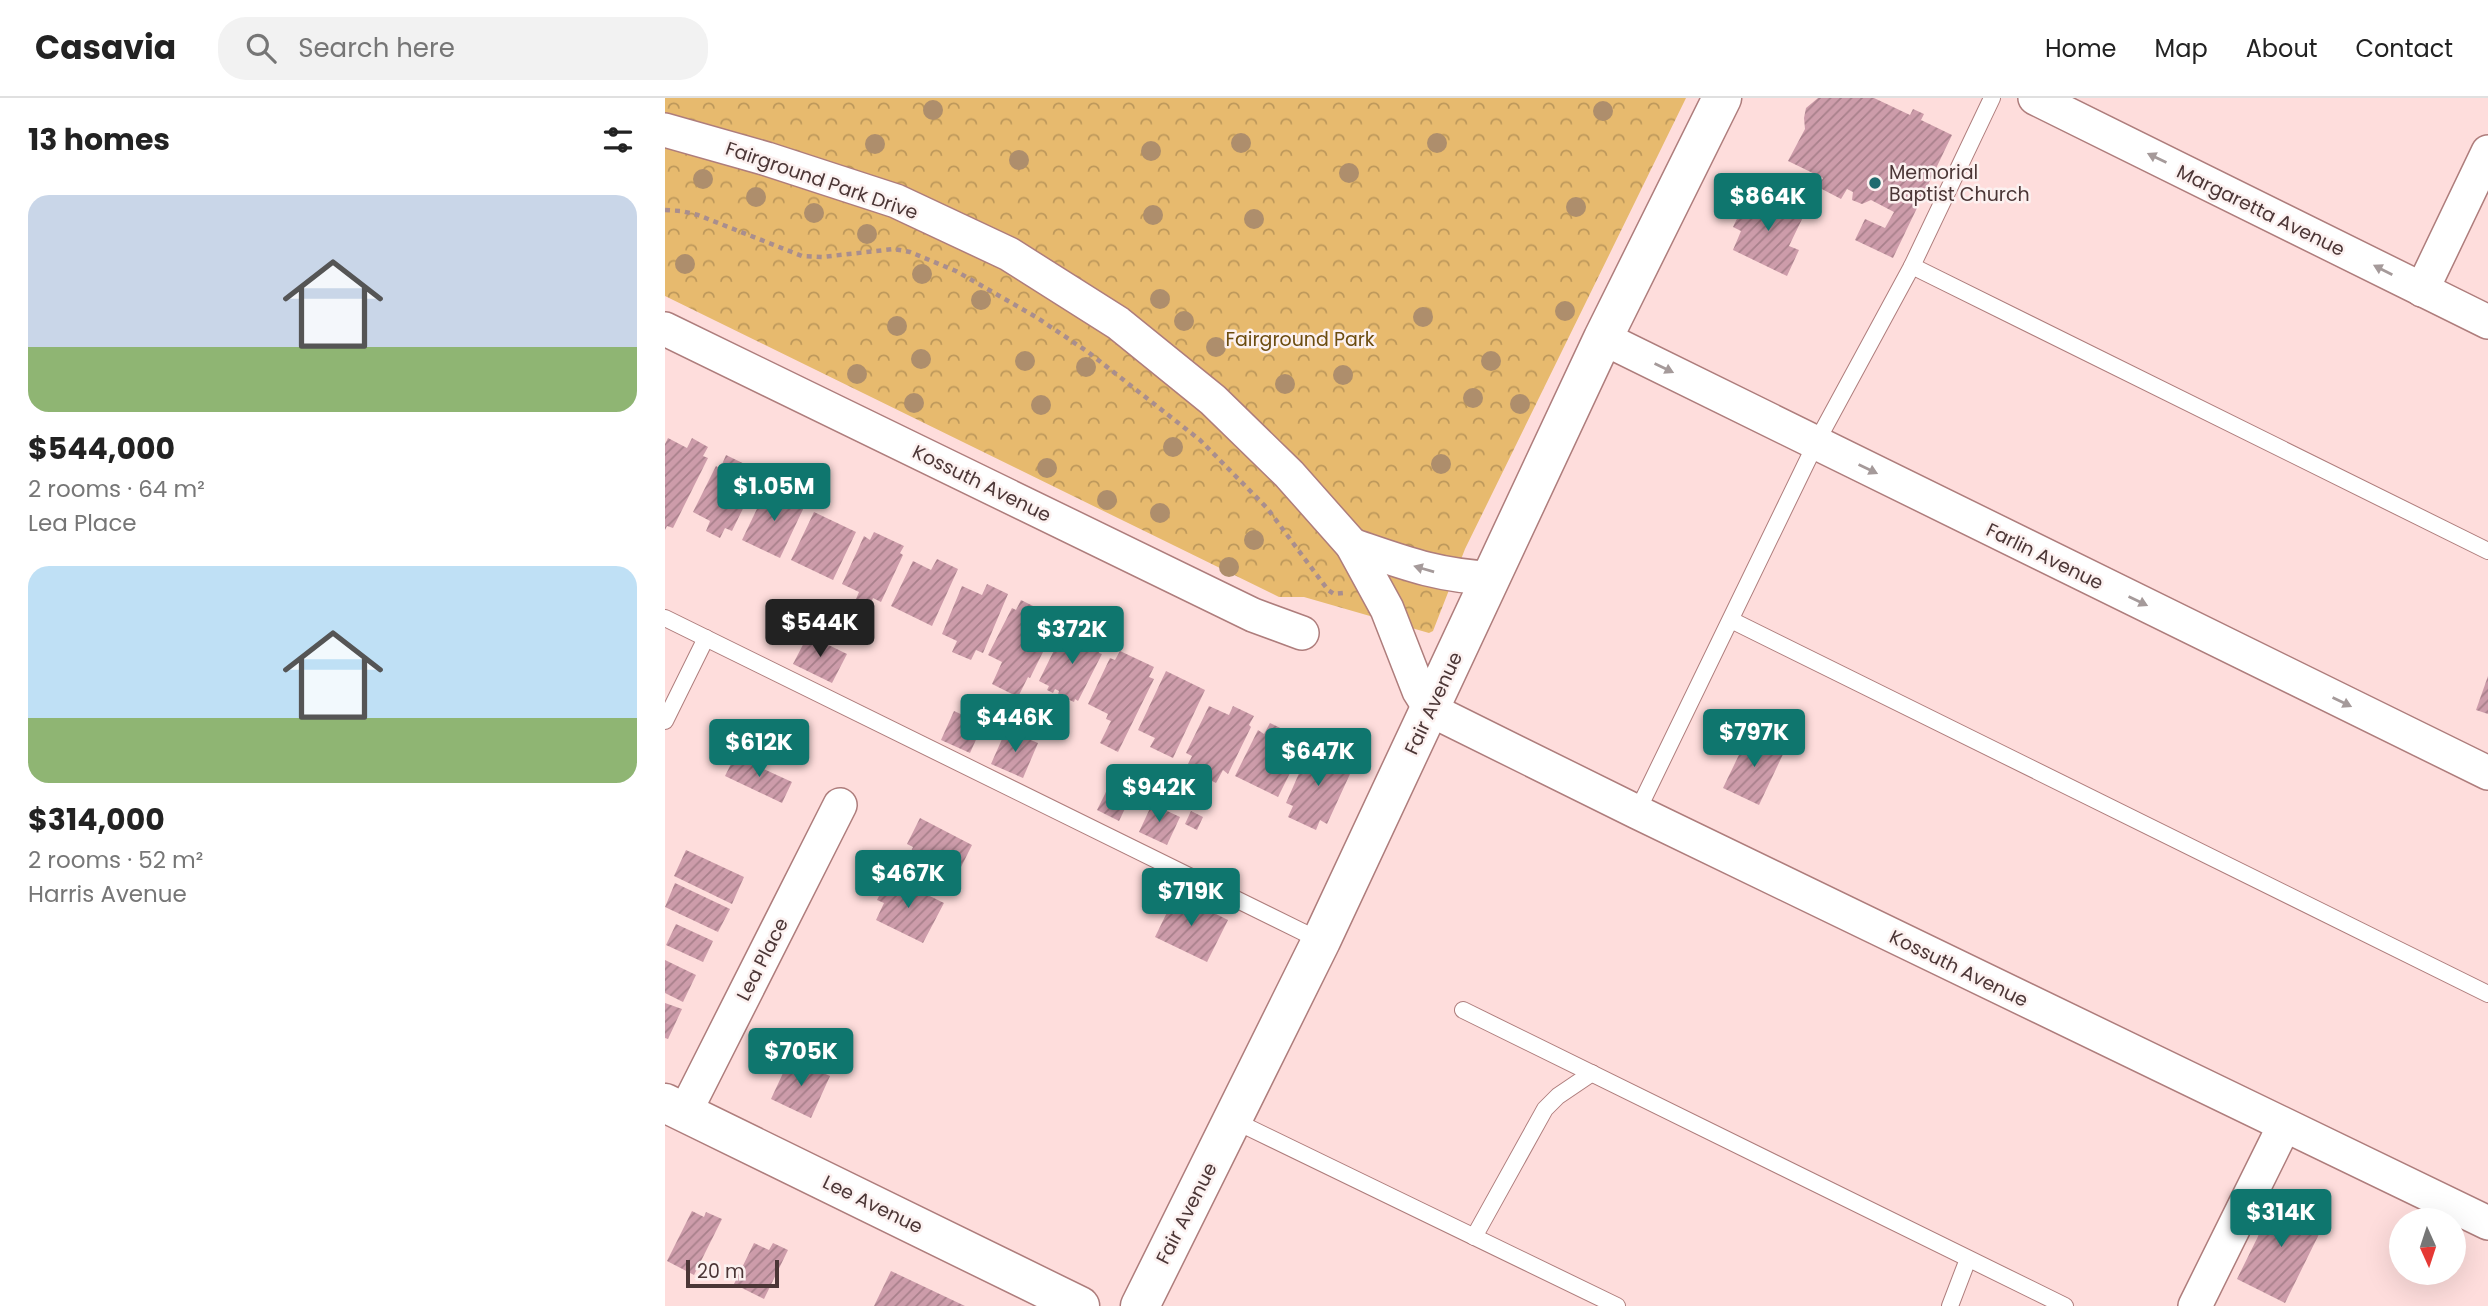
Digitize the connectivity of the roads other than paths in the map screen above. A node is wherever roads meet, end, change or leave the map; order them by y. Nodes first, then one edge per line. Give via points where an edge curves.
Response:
1 (1722, 98) edge
2 (1992, 98) edge
3 (2035, 98) edge
4 (665, 130) edge
5 (2488, 152) edge
6 (1912, 266) junction
7 (2422, 290) junction
8 (2488, 322) edge
9 (665, 329) edge
10 (1603, 338) junction
11 (1816, 443) junction
12 (1352, 545) junction
13 (2488, 551) edge
14 (1491, 578) junction
15 (665, 618) edge
16 (1731, 620) junction
17 (1302, 633) dead end
18 (706, 638) junction
19 (1430, 710) junction
20 (665, 721) edge
21 (2488, 773) edge
22 (840, 805) dead end
23 (1637, 812) junction
24 (1321, 941) junction
25 (2488, 993) edge
26 (1463, 1010) dead end
27 (1592, 1073) junction
28 (675, 1107) edge
29 (1233, 1120) junction
30 (2284, 1126) junction
31 (2488, 1223) edge
32 (1474, 1237) junction
33 (1968, 1259) junction
34 (1080, 1306) edge
35 (1140, 1306) edge
36 (1617, 1306) edge
37 (1950, 1306) edge
38 (2064, 1306) edge
39 (2195, 1306) edge

1 - 10 street, Fair Avenue
2 - 6 lane
7 -> 3 street, Margaretta Avenue
4 - 12 street, Fairground Park Drive via 895,201 1009,254 1118,323 1213,400 1289,474
5 - 7 street
6 - 11 lane
6 - 13 lane
7 - 8 street, Margaretta Avenue
9 - 17 street, Kossuth Avenue via 1253,615
10 -> 11 street, Farlin Avenue
10 - 14 street, Fair Avenue
11 - 16 lane
11 -> 21 street, Farlin Avenue
14 -> 12 street via 1425,570
12 - 19 street, Fairground Park Drive via 1387,609
14 - 19 street, Fair Avenue
15 - 18 lane
16 - 23 lane
16 - 25 lane
18 - 20 lane
18 - 24 lane
19 - 23 street, Kossuth Avenue
19 - 24 street, Fair Avenue
22 - 28 street, Lea Place
23 - 30 street, Kossuth Avenue
24 - 29 street, Fair Avenue
26 - 27 lane
27 - 32 lane via 1545,1109
27 - 33 lane
28 - 34 street, Lee Avenue
29 - 32 lane
29 - 35 street, Fair Avenue
30 - 31 street, Kossuth Avenue
30 - 39 street
32 - 36 lane
33 - 37 lane
33 - 38 lane

